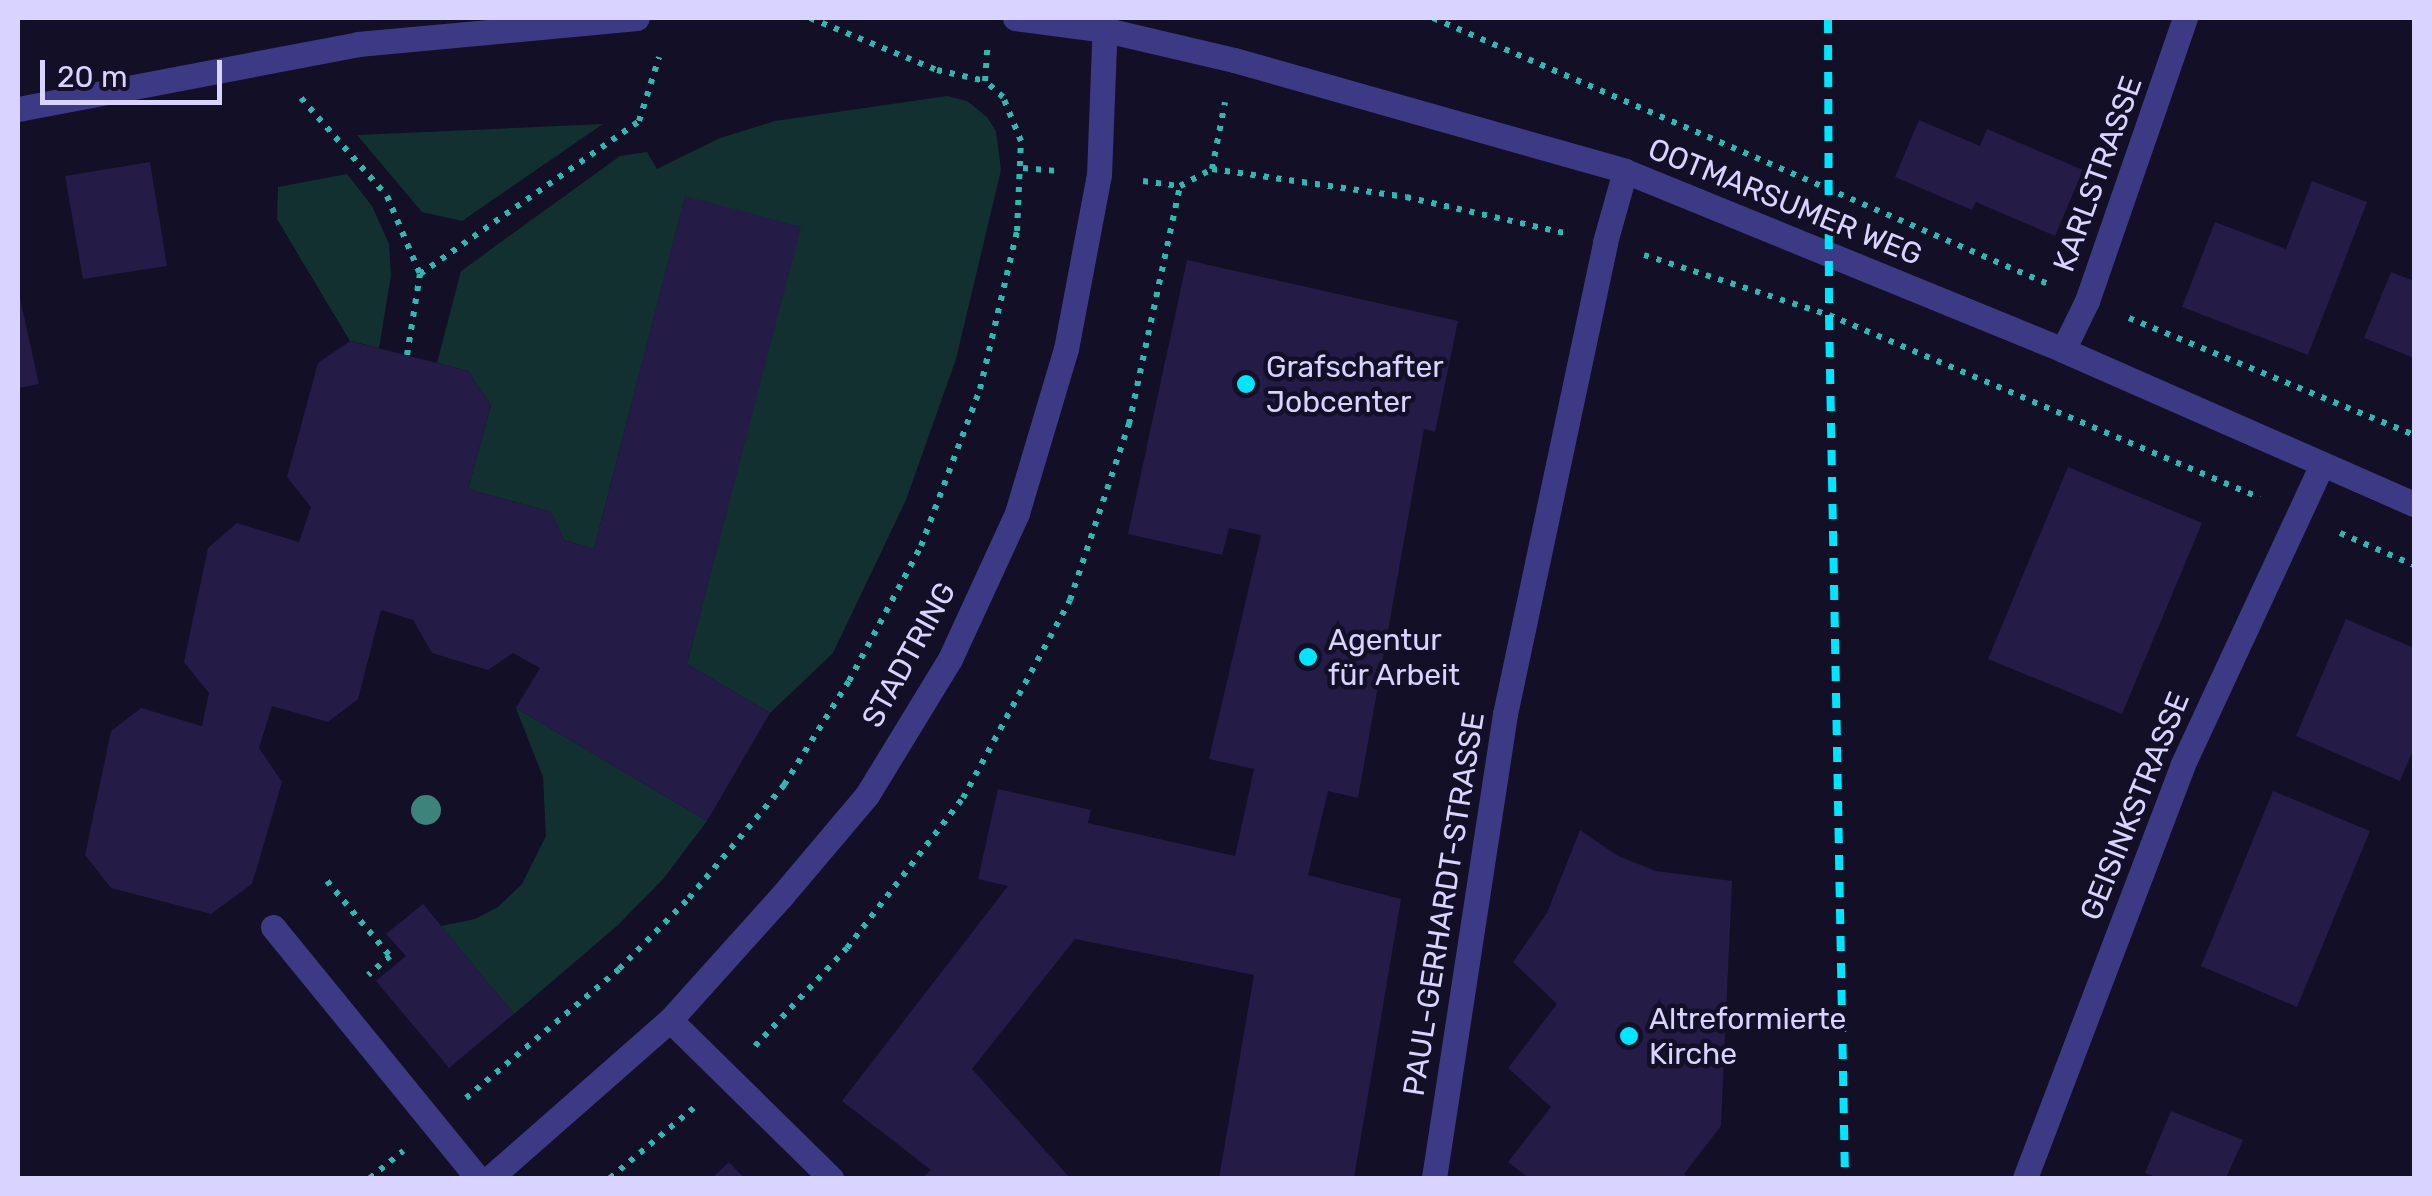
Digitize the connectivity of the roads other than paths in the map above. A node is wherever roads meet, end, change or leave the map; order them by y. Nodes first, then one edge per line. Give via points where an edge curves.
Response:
1 (636, 18) edge
2 (1015, 18) edge
3 (2185, 18) edge
4 (1106, 24) edge
5 (18, 110) edge
6 (1624, 171) junction
7 (2063, 350) junction
8 (2322, 465) junction
9 (2414, 504) edge
10 (273, 927) dead end
11 (670, 1020) junction
12 (478, 1178) edge
13 (490, 1178) edge
14 (831, 1178) edge
15 (1434, 1178) edge
16 (2025, 1178) edge

1 - 5 street via 358,44
2 - 4 street, OOTMARSUMER WEG
3 - 7 street, KARLSTRASSE via 2087,301
4 - 6 street, OOTMARSUMER WEG
4 - 11 street, STADTRING via 1099,175 1066,349 1017,514 950,659 867,795
6 - 7 street, OOTMARSUMER WEG
6 - 15 street, PAUL-GERHARDT-STRASSE via 1505,714
7 - 8 street, OOTMARSUMER WEG
8 - 9 street, OOTMARSUMER WEG
8 - 16 street, GEISINKSTRASSE via 2182,766
10 - 12 street
11 - 13 street, STADTRING
11 - 14 street

